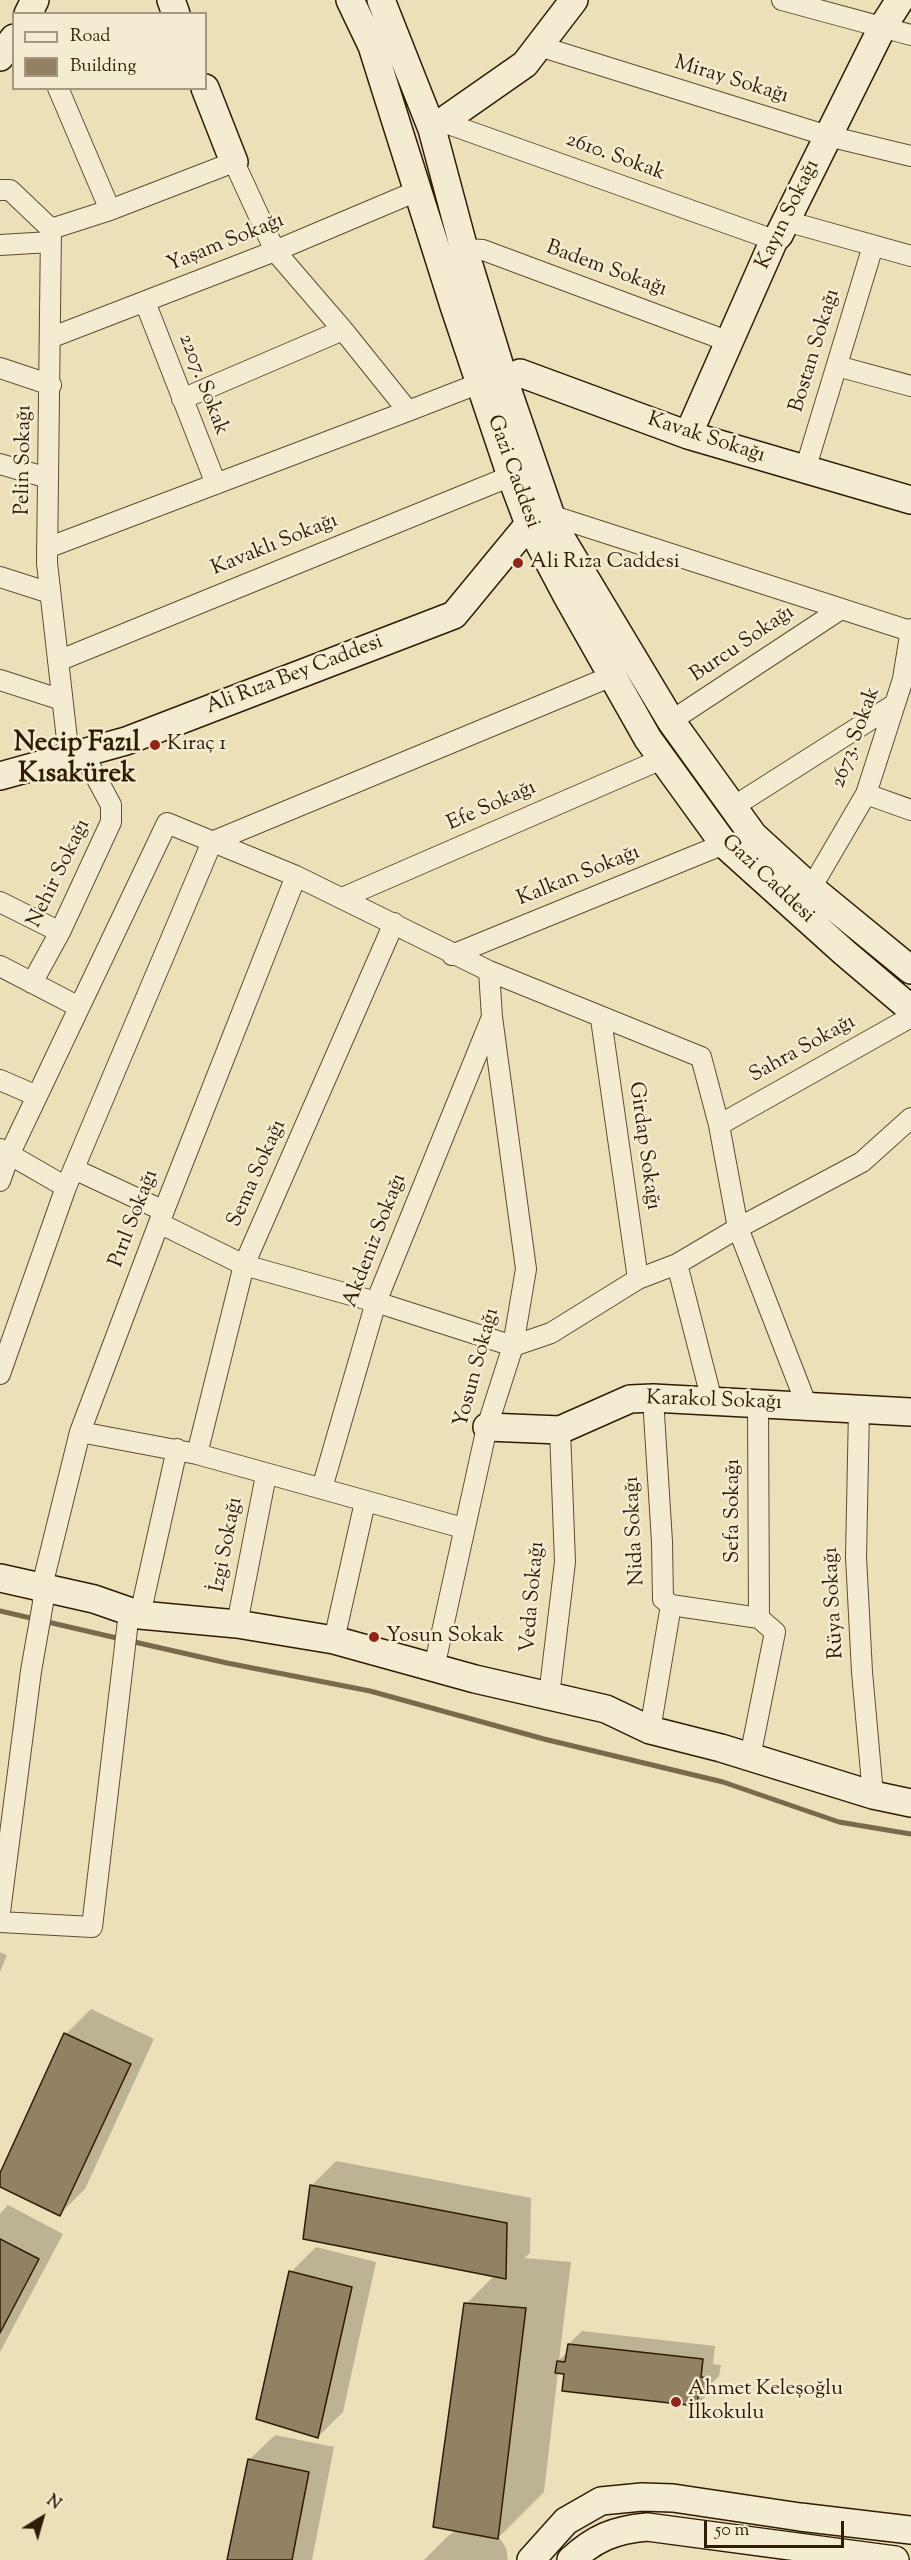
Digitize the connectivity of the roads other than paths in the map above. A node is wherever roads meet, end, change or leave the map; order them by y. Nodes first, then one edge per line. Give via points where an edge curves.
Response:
1 (350, 0) edge
2 (381, 0) edge
3 (574, 0) edge
4 (782, 0) edge
5 (900, 0) edge
6 (882, 28) junction
7 (911, 35) edge
8 (12, 41) edge
9 (539, 46) junction
10 (0, 57) edge
11 (59, 90) edge
12 (206, 90) edge
13 (436, 125) junction
14 (828, 136) junction
15 (911, 156) edge
16 (234, 162) junction
17 (0, 190) edge
18 (417, 191) junction
19 (110, 210) junction
20 (780, 230) junction
21 (50, 235) junction
22 (0, 244) edge
23 (873, 246) junction
24 (464, 249) junction
25 (274, 252) junction
26 (911, 256) edge
27 (145, 302) junction
28 (343, 330) junction
29 (50, 338) junction
30 (730, 342) junction
31 (837, 366) junction
32 (0, 368) edge
33 (492, 381) junction
34 (51, 385) junction
35 (911, 386) edge
36 (182, 399) junction
37 (408, 411) junction
38 (688, 435) junction
39 (0, 464) edge
40 (805, 470) junction
41 (511, 476) junction
42 (48, 478) junction
43 (216, 484) junction
44 (911, 500) edge
45 (540, 520) junction
46 (47, 548) junction
47 (0, 577) edge
48 (50, 593) junction
49 (841, 609) junction
50 (911, 630) edge
51 (58, 661) junction
52 (908, 674) edge
53 (612, 676) junction
54 (0, 680) edge
55 (62, 700) junction
56 (895, 704) junction
57 (671, 721) junction
58 (76, 755) junction
59 (662, 759) junction
60 (0, 776) edge
61 (866, 794) junction
62 (733, 807) junction
63 (911, 810) edge
64 (212, 842) junction
65 (724, 844) junction
66 (296, 876) junction
67 (811, 888) junction
68 (342, 898) junction
69 (0, 902) edge
70 (394, 923) junction
71 (60, 932) junction
72 (452, 955) junction
73 (0, 966) edge
74 (911, 970) edge
75 (489, 971) junction
76 (32, 983) junction
77 (79, 1007) junction
78 (911, 1009) edge
79 (492, 1017) junction
80 (911, 1017) edge
81 (601, 1019) junction
82 (0, 1080) edge
83 (37, 1096) junction
84 (911, 1118) edge
85 (719, 1125) junction
86 (5, 1151) edge
87 (70, 1178) junction
88 (0, 1180) edge
89 (161, 1217) junction
90 (738, 1228) junction
91 (677, 1264) junction
92 (244, 1265) junction
93 (638, 1279) junction
94 (376, 1302) junction
95 (513, 1346) junction
96 (0, 1374) edge
97 (653, 1398) junction
98 (712, 1401) junction
99 (758, 1404) junction
100 (807, 1406) junction
101 (859, 1409) junction
102 (911, 1412) edge
103 (487, 1427) junction
104 (560, 1430) junction
105 (80, 1432) junction
106 (177, 1449) junction
107 (197, 1454) junction
108 (266, 1475) junction
109 (322, 1488) junction
110 (365, 1502) junction
111 (463, 1528) junction
112 (0, 1578) edge
113 (43, 1595) junction
114 (671, 1605) junction
115 (132, 1616) junction
116 (759, 1618) junction
117 (237, 1624) junction
118 (334, 1640) junction
119 (434, 1668) junction
120 (549, 1696) junction
121 (650, 1730) junction
122 (750, 1757) junction
123 (873, 1795) junction
124 (911, 1803) edge
125 (0, 1912) edge
126 (0, 1922) edge
127 (911, 2530) edge
128 (531, 2560) edge
129 (571, 2560) edge
130 (895, 2560) edge

1 - 18 street, Gazi Caddesi via 372,46
2 - 13 street, Gazi Caddesi
3 - 9 street
4 - 6 street
5 - 6 street, Kayın Sokağı
6 - 7 street
6 - 14 street, Kayın Sokağı
8 - 10 street
9 - 13 street via 525,64
9 - 14 street, Miray Sokağı
11 - 19 street
12 - 16 street
13 - 20 street, 2610. Sokak
13 - 24 street, Gazi Caddesi
14 - 15 street, Miray Sokağı
14 - 20 street, Kayın Sokağı
16 - 19 street
16 - 25 street
17 - 21 street via 10,190
18 - 25 street, Yaşam Sokağı
18 - 33 street, Gazi Caddesi
19 - 21 street
20 - 23 street, 2610. Sokak
20 - 30 street, Kayın Sokağı
21 - 22 street
21 - 29 street, Pelin Sokağı
23 - 26 street, 2610. Sokak
23 - 31 street, Bostan Sokağı
24 - 30 street, Badem Sokağı via 483,250
24 - 33 street, Gazi Caddesi
25 - 27 street, Yaşam Sokağı
25 - 28 street
27 - 29 street, Yaşam Sokağı
27 - 36 street, 2207. Sokak
28 - 36 street
28 - 37 street
29 - 34 street, Pelin Sokağı
30 - 38 street, Kayın Sokağı
31 - 35 street
31 - 40 street, Bostan Sokağı
32 - 34 street
33 - 37 street
33 - 38 street, Kavak Sokağı via 520,373
33 - 41 street, Gazi Caddesi
33 - 45 street, Gazi Caddesi
34 - 42 street, Pelin Sokağı
36 - 43 street, 2207. Sokak
37 - 43 street
38 - 40 street, Kavak Sokağı
39 - 42 street
40 - 44 street, Kavak Sokağı
41 - 45 street, Gazi Caddesi
41 - 51 street, Kavaklı Sokağı
42 - 46 street, Pelin Sokağı
43 - 46 street
45 - 49 street
45 - 53 street, Gazi Caddesi
45 - 57 street, Gazi Caddesi via 555,528
45 - 58 street, Ali Rıza Bey Caddesi via 454,615 126,741
46 - 48 street, Pelin Sokağı
47 - 48 street
48 - 51 street, Pelin Sokağı
49 - 50 street
49 - 57 street, Burcu Sokağı
50 - 52 street, 2673. Sokak
51 - 55 street, Pelin Sokağı
52 - 56 street, 2673. Sokak
53 - 59 street, Gazi Caddesi
53 - 64 street
54 - 55 street
55 - 58 street, Pelin Sokağı
56 - 61 street, 2673. Sokak
56 - 62 street
57 - 62 street, Gazi Caddesi
58 - 60 street, Ali Rıza Bey Caddesi
58 - 71 street, Nehir Sokağı via 111,805 111,822
59 - 65 street, Gazi Caddesi
59 - 68 street, Efe Sokağı
61 - 63 street
61 - 67 street, 2673. Sokak
62 - 67 street, Gazi Caddesi via 753,835
64 - 66 street
64 - 77 street via 167,823
64 - 87 street
65 - 72 street, Kalkan Sokağı
65 - 78 street, Gazi Caddesi
66 - 68 street
66 - 89 street, Pırıl Sokağı
67 - 74 street, Gazi Caddesi
68 - 70 street
69 - 71 street
70 - 72 street
70 - 92 street, Sema Sokağı
71 - 76 street, Nehir Sokağı
72 - 75 street
73 - 76 street
75 - 79 street, Yosun Sokağı
75 - 81 street
76 - 77 street
77 - 83 street
79 - 94 street, Akdeniz Sokağı
79 - 95 street, Yosun Sokağı via 526,1269
80 - 85 street, Sahra Sokağı
81 - 85 street via 701,1058
81 - 93 street, Girdap Sokağı
82 - 83 street
83 - 86 street
84 - 90 street via 862,1162
85 - 90 street
86 - 87 street
86 - 88 street
87 - 89 street
87 - 96 street
89 - 92 street
89 - 105 street, Pırıl Sokağı
90 - 91 street
90 - 100 street
91 - 93 street
91 - 98 street
92 - 94 street
92 - 107 street, Sema Sokağı
93 - 95 street via 551,1333
94 - 95 street
94 - 109 street, Akdeniz Sokağı
95 - 103 street, Yosun Sokağı
97 - 98 street, Karakol Sokağı
97 - 104 street, Karakol Sokağı via 630,1399
97 - 114 street, Nida Sokağı via 663,1599
98 - 99 street, Karakol Sokağı
99 - 100 street, Karakol Sokağı
99 - 116 street, Sefa Sokağı
100 - 101 street, Karakol Sokağı
101 - 102 street, Karakol Sokağı
101 - 123 street, Rüya Sokağı via 856,1557
103 - 104 street, Karakol Sokağı
103 - 111 street, Yosun Sokağı
104 - 120 street, Veda Sokağı via 565,1563
105 - 106 street
105 - 113 street, Pırıl Sokağı
106 - 107 street
106 - 115 street
107 - 108 street
108 - 109 street
108 - 117 street, İzgi Sokağı
109 - 110 street
110 - 111 street
110 - 118 street
111 - 119 street, Yosun Sokağı
112 - 113 street
113 - 115 street via 94,1599
113 - 125 street, Pırıl Sokağı
114 - 116 street
114 - 121 street, Nida Sokağı
115 - 117 street
115 - 126 street via 123,1656 92,1927
116 - 122 street via 775,1632
117 - 118 street
118 - 119 street
119 - 120 street
120 - 121 street via 606,1709
121 - 122 street
122 - 123 street
123 - 124 street
127 - 128 street via 642,2497 601,2501 566,2521
129 - 130 street via 587,2546 619,2530 647,2527

